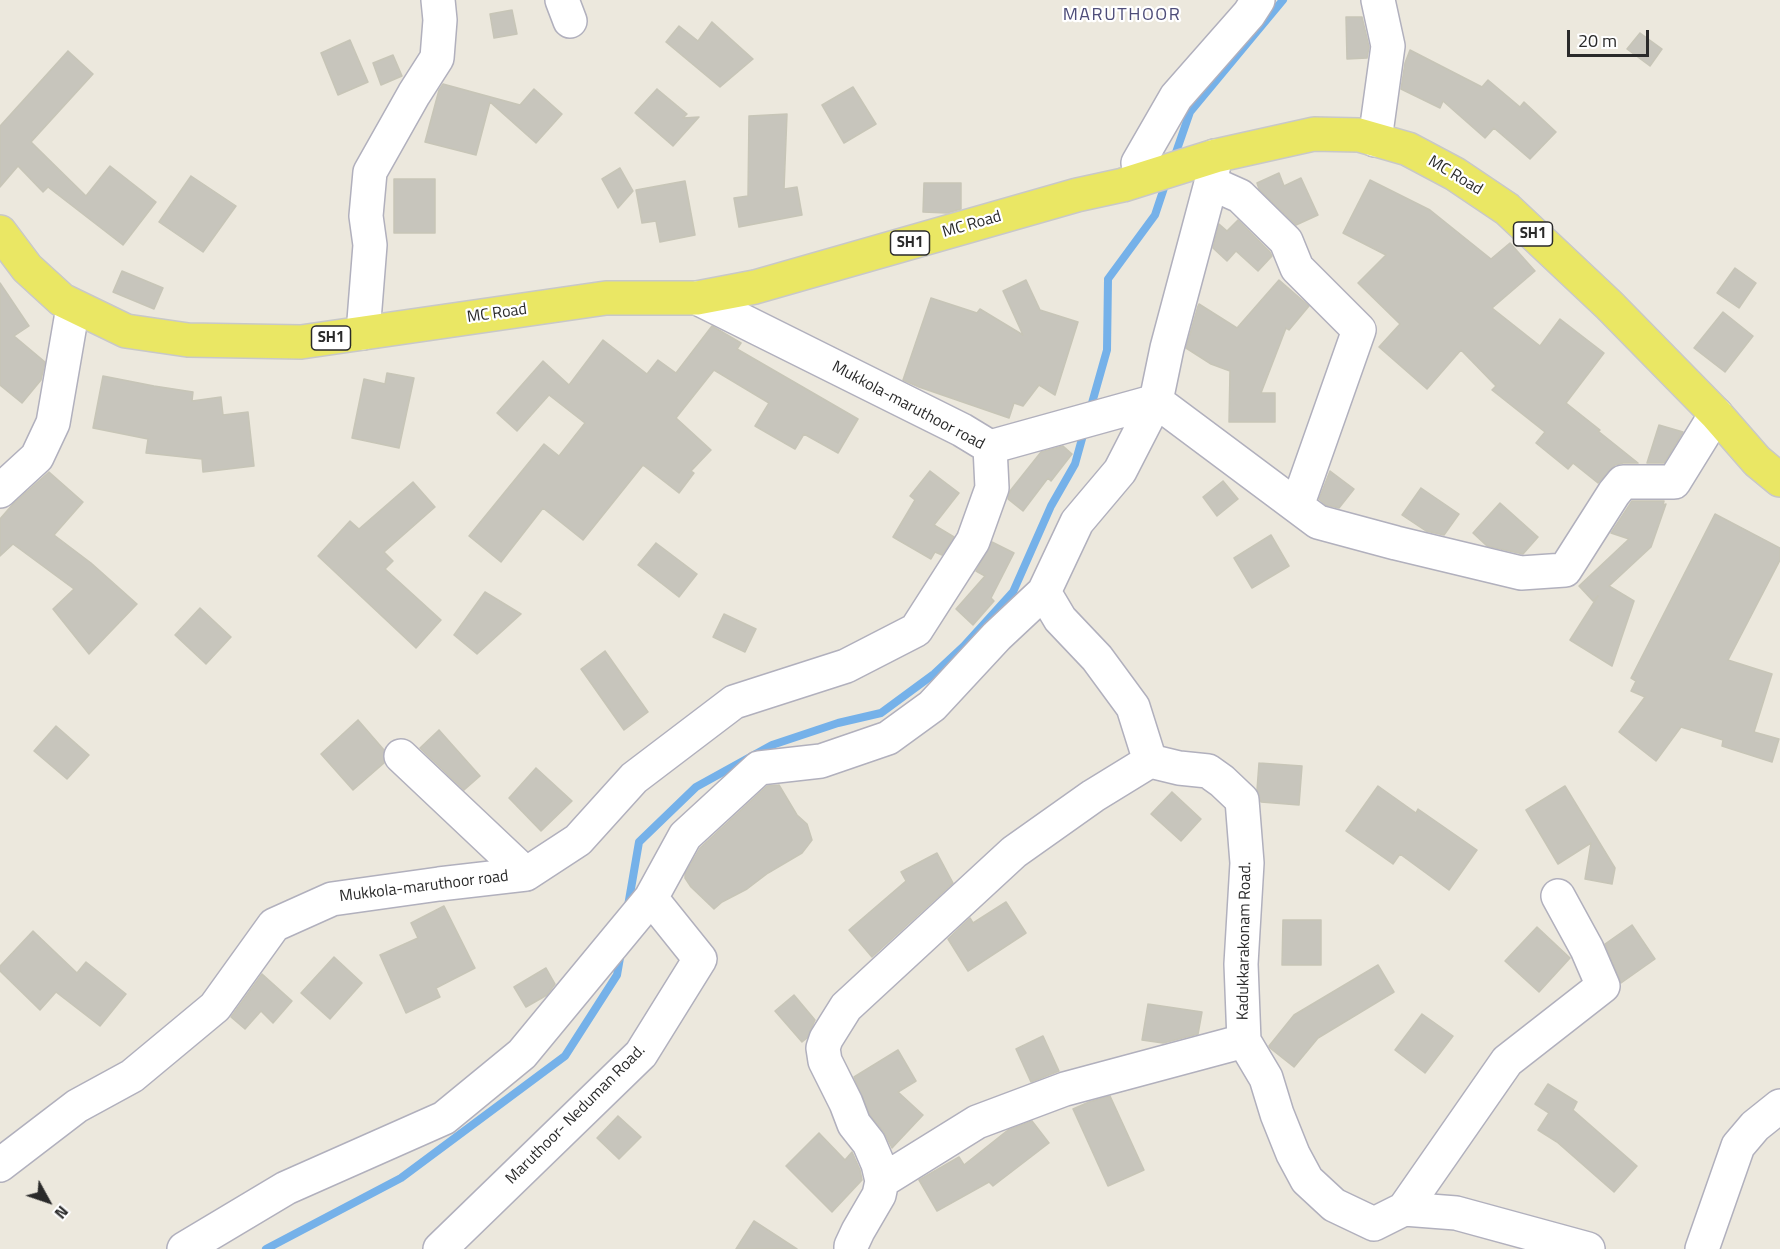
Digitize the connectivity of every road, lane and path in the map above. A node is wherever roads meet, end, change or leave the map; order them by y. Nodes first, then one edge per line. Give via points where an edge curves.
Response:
1 (438, 0) edge
2 (1258, 0) edge
3 (1378, 0) edge
4 (1375, 140) junction
5 (1213, 169) junction
6 (1130, 174) junction
7 (0, 232) edge
8 (697, 298) junction
9 (73, 307) junction
10 (363, 333) junction
11 (1155, 401) junction
12 (1716, 414) junction
13 (990, 447) junction
14 (1780, 480) edge
15 (0, 491) edge
16 (1297, 506) junction
17 (1044, 591) junction
18 (401, 756) dead end
19 (1150, 761) junction
20 (525, 874) junction
21 (1558, 896) dead end
22 (651, 898) junction
23 (1244, 1041) junction
24 (1780, 1106) edge
25 (0, 1166) edge
26 (882, 1181) junction
27 (1404, 1209) junction
28 (1371, 1237) edge
29 (184, 1249) edge
30 (440, 1249) edge
31 (851, 1249) edge
32 (1588, 1249) edge
33 (1702, 1249) edge

1 - 10 street via 437,58 370,172 366,216 370,245
2 - 6 street via 1176,97
3 - 4 street via 1388,46
4 - 5 main road, MC Road / SH1 via 1359,135 1314,134
4 - 12 main road, MC Road / SH1 via 1408,150 1446,169 1507,208
5 - 6 main road, MC Road / SH1
5 - 11 street
5 - 16 street via 1286,241 1297,268 1359,330
6 - 8 main road, MC Road / SH1 via 1077,195 755,287
7 - 9 main road, MC Road / SH1 via 27,268
8 - 10 main road, MC Road / SH1 via 606,298
8 - 13 street, Mukkola-maruthoor road
9 - 10 main road, MC Road / SH1 via 126,331 188,340 301,342
9 - 15 street via 52,423 37,457
11 - 13 street
11 - 16 street
11 - 17 street via 1120,471 1077,522
12 - 14 main road, MC Road / SH1 via 1757,461
12 - 16 street via 1674,482 1623,482 1565,570 1521,573 1318,522
13 - 20 street, Mukkola-maruthoor road via 992,488 973,541 916,630 846,666 734,702 634,778 578,840
17 - 19 street via 1060,620 1098,658 1133,707
17 - 22 street via 932,706 888,738 821,761 759,768 685,836
18 - 20 street
19 - 23 street, Kadukkarakonam Road. via 1208,771 1242,800 1247,862 1241,964
19 - 26 street via 1014,852 846,1007 826,1039 825,1061 855,1124 869,1143
20 - 25 street, Mukkola-maruthoor road via 332,899 274,925 215,1006 132,1076 77,1106
21 - 27 street via 1603,986 1507,1061
22 - 29 street via 522,1054 444,1119 286,1188
22 - 30 street, Maruthoor- Neduman Road. via 700,958 641,1054
23 - 26 street via 1065,1089 977,1122
23 - 28 street, Kadukkarakonam Road. via 1266,1078 1293,1154 1307,1180
24 - 33 street via 1738,1146
26 - 31 street via 879,1195
27 - 28 street, Kadukkarakonam Road.
27 - 32 street via 1456,1214

